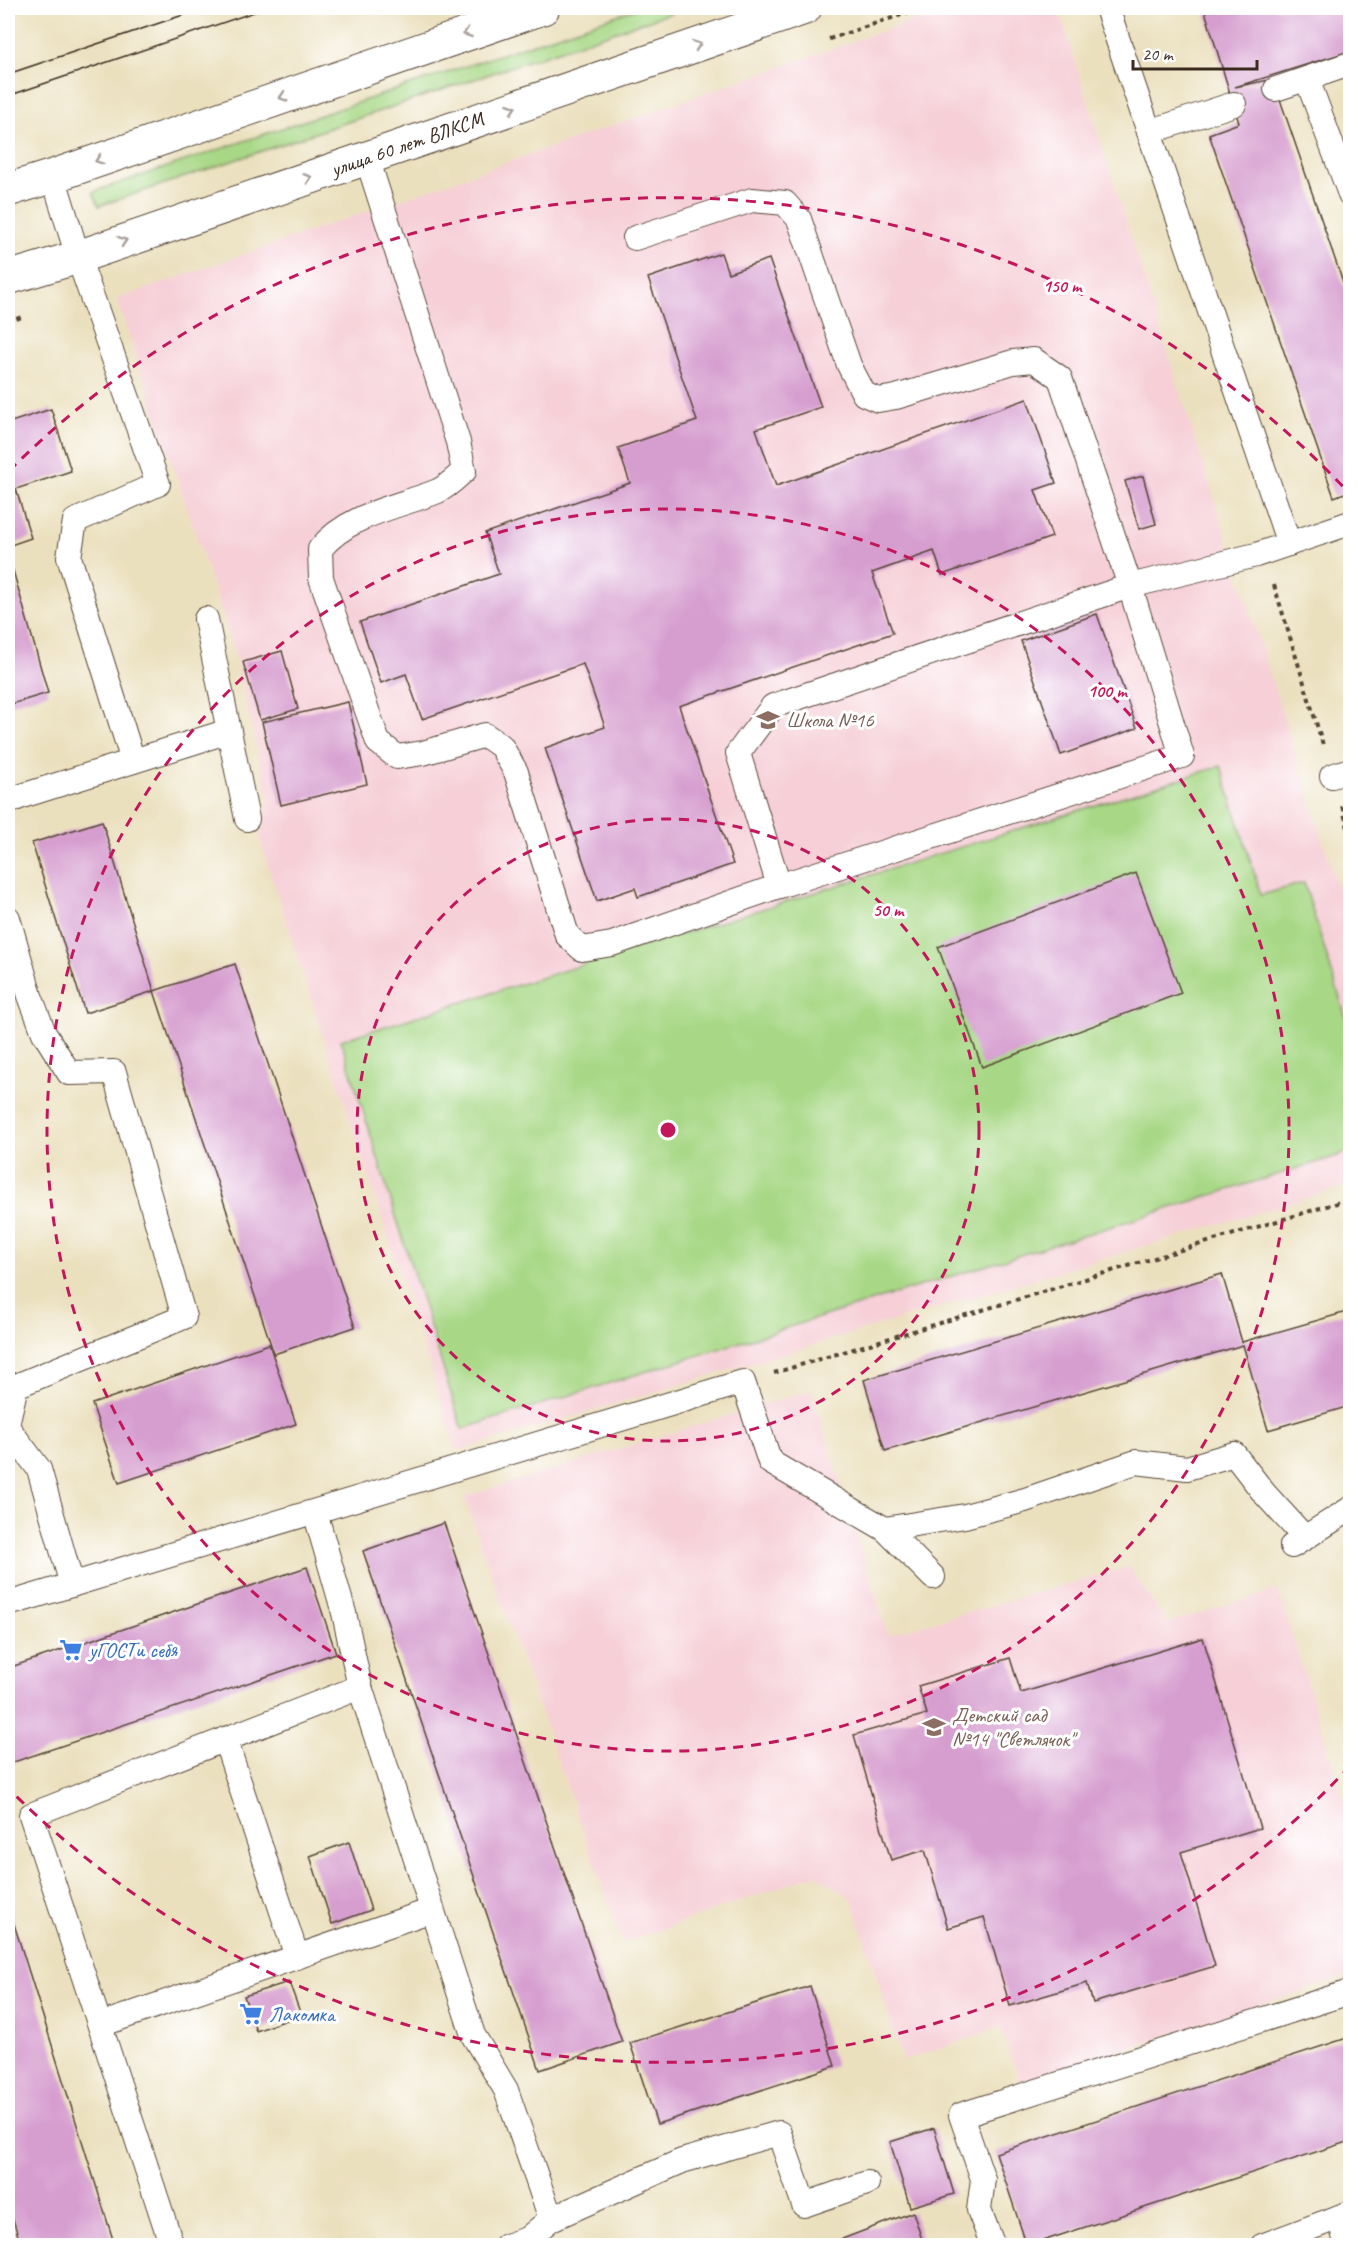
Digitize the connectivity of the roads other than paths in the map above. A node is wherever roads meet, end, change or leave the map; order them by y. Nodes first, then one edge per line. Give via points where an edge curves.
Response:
1 (543, 8) edge
2 (805, 8) edge
3 (1107, 8) edge
4 (1350, 64) edge
5 (1307, 79) junction
6 (1276, 90) dead end
7 (1234, 104) dead end
8 (1149, 132) junction
9 (367, 158) junction
10 (53, 176) junction
11 (8, 190) edge
12 (1350, 194) edge
13 (635, 238) dead end
14 (78, 257) junction
15 (8, 278) edge
16 (1350, 523) edge
17 (1289, 544) junction
18 (1130, 586) junction
19 (206, 619) dead end
20 (229, 731) junction
21 (132, 761) junction
22 (8, 802) edge
23 (247, 819) dead end
24 (779, 886) junction
25 (8, 918) edge
26 (8, 1420) edge
27 (8, 1428) edge
28 (1350, 1509) edge
29 (315, 1512) junction
30 (885, 1529) junction
31 (933, 1576) dead end
32 (72, 1585) junction
33 (8, 1604) edge
34 (360, 1687) junction
35 (225, 1739) junction
36 (432, 1910) junction
37 (297, 1957) junction
38 (1350, 1992) edge
39 (100, 2025) junction
40 (867, 2183) dead end
41 (1345, 2215) edge
42 (551, 2219) junction
43 (172, 2246) edge
44 (506, 2246) edge
45 (993, 2246) edge
46 (1262, 2246) edge
47 (1347, 2246) edge

1 -> 10 street
9 -> 2 street, улица 60 лет ВЛКСМ
3 - 8 lane
4 - 5 lane
5 - 6 lane
5 - 12 lane
7 - 8 lane
8 - 17 lane
14 -> 9 street, улица 60 лет ВЛКСМ
9 - 24 lane via 464,471 440,490 348,525 329,537 320,549 321,578 378,742 397,757 485,735 501,746 516,772 567,935 582,949 612,944
10 - 11 street
10 - 14 lane
13 - 18 lane via 752,200 785,203 799,219 849,365 864,394 879,400 896,397 1013,362 1034,360 1060,378
14 - 15 street, улица 60 лет ВЛКСМ
14 - 21 lane via 158,484 75,521 69,556
16 - 17 lane
17 - 18 lane
18 - 24 lane via 773,706 738,753
18 - 24 lane via 1182,756
19 - 20 lane
20 - 21 lane
20 - 23 lane
21 - 22 lane
25 - 26 lane via 41,1024 69,1073 114,1072 184,1317 16,1386
27 - 32 lane via 39,1469
28 - 30 lane via 1298,1542 1234,1454 1187,1468 1136,1462 1025,1500 965,1516
29 - 30 lane via 743,1382 770,1462
29 - 32 lane
29 - 34 lane
30 - 31 lane
32 - 33 lane
34 - 35 lane
34 - 36 lane
35 - 37 lane
35 - 39 lane via 31,1815
36 - 37 lane
36 - 42 lane via 473,2035 506,2090
37 - 39 lane
38 - 45 lane via 961,2115 983,2179 979,2210
39 - 43 lane
40 - 42 lane via 804,2205 779,2133 682,2161
41 - 46 lane
41 - 47 lane
42 - 44 lane via 527,2239

